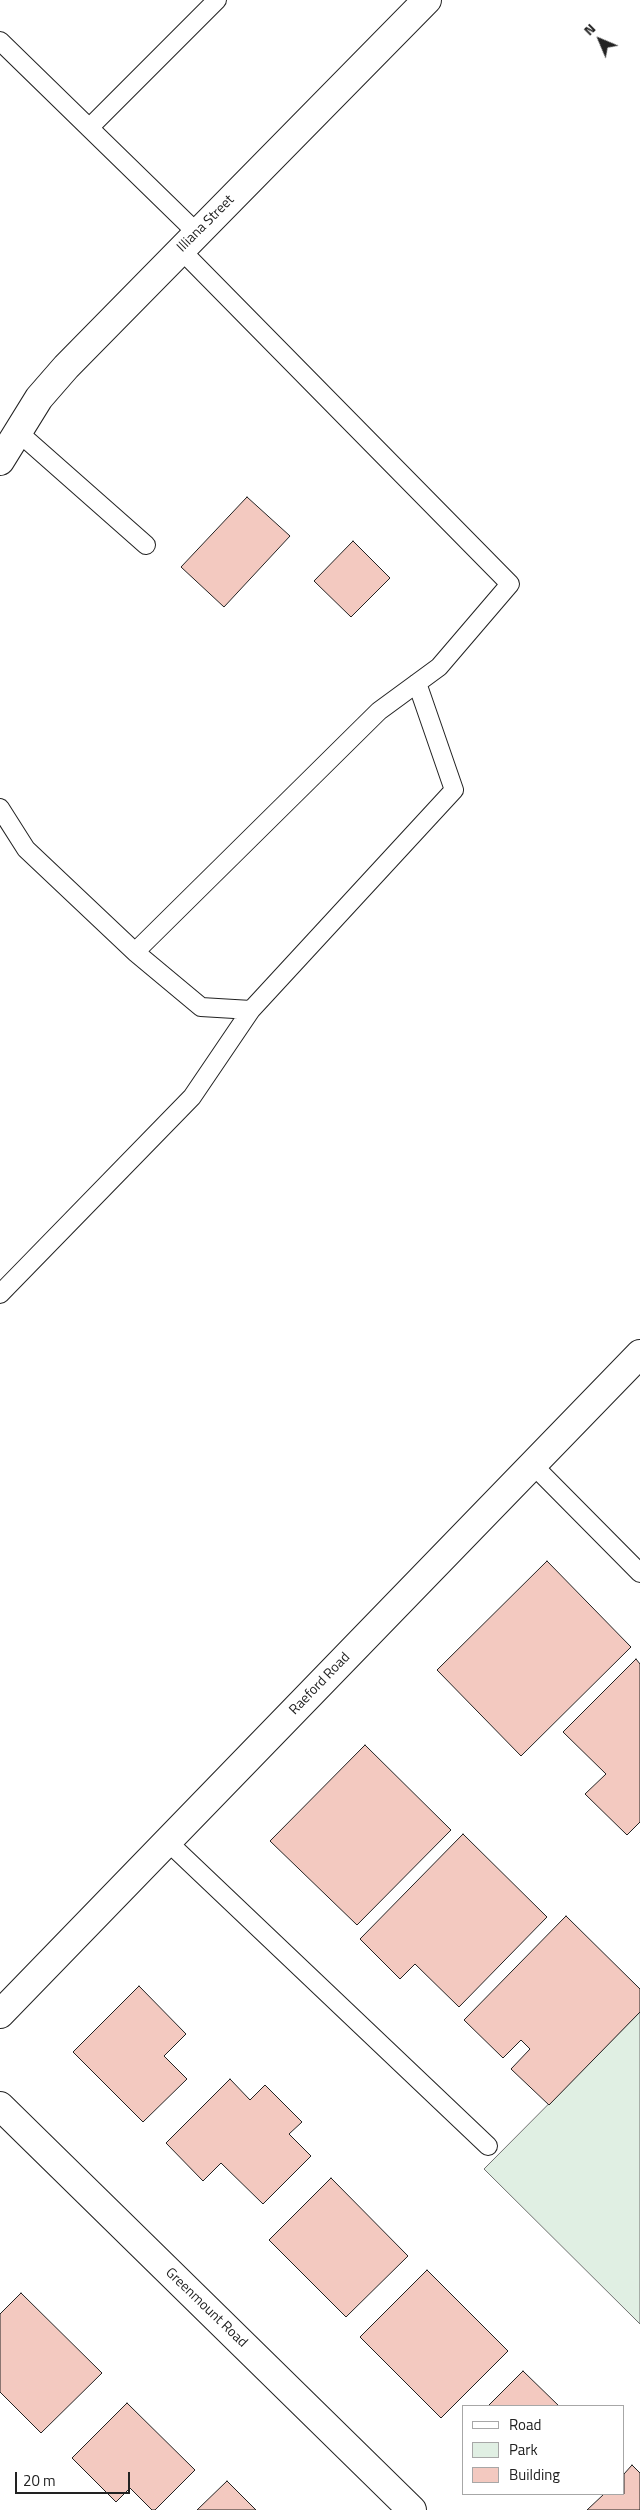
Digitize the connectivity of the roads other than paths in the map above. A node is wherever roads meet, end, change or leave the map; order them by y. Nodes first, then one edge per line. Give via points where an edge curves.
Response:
1 (217, 0) edge
2 (426, 0) edge
3 (0, 41) edge
4 (89, 128) junction
5 (189, 242) junction
6 (18, 432) junction
7 (0, 461) edge
8 (146, 545) dead end
9 (418, 683) junction
10 (0, 808) edge
11 (135, 952) junction
12 (251, 1010) junction
13 (0, 1294) edge
14 (640, 1354) edge
15 (532, 1465) junction
16 (640, 1573) edge
17 (168, 1842) junction
18 (0, 2014) edge
19 (0, 2106) edge
20 (488, 2146) dead end
21 (412, 2510) edge

1 - 4 lane
2 - 5 street, Illiana Street
3 - 4 lane
4 - 5 lane
5 - 6 street, Illiana Street via 66,367
5 - 9 lane via 510,584 439,667
6 - 7 street, Illiana Street
6 - 8 lane
9 - 11 lane via 379,711
9 - 12 lane via 454,790
10 - 11 lane via 26,849
11 - 12 lane via 201,1007
12 - 13 lane via 192,1097
14 - 15 street, Raeford Road
15 - 16 lane
15 - 17 street, Raeford Road
17 - 18 street, Raeford Road
17 - 20 lane
19 - 21 street, Greenmount Road

